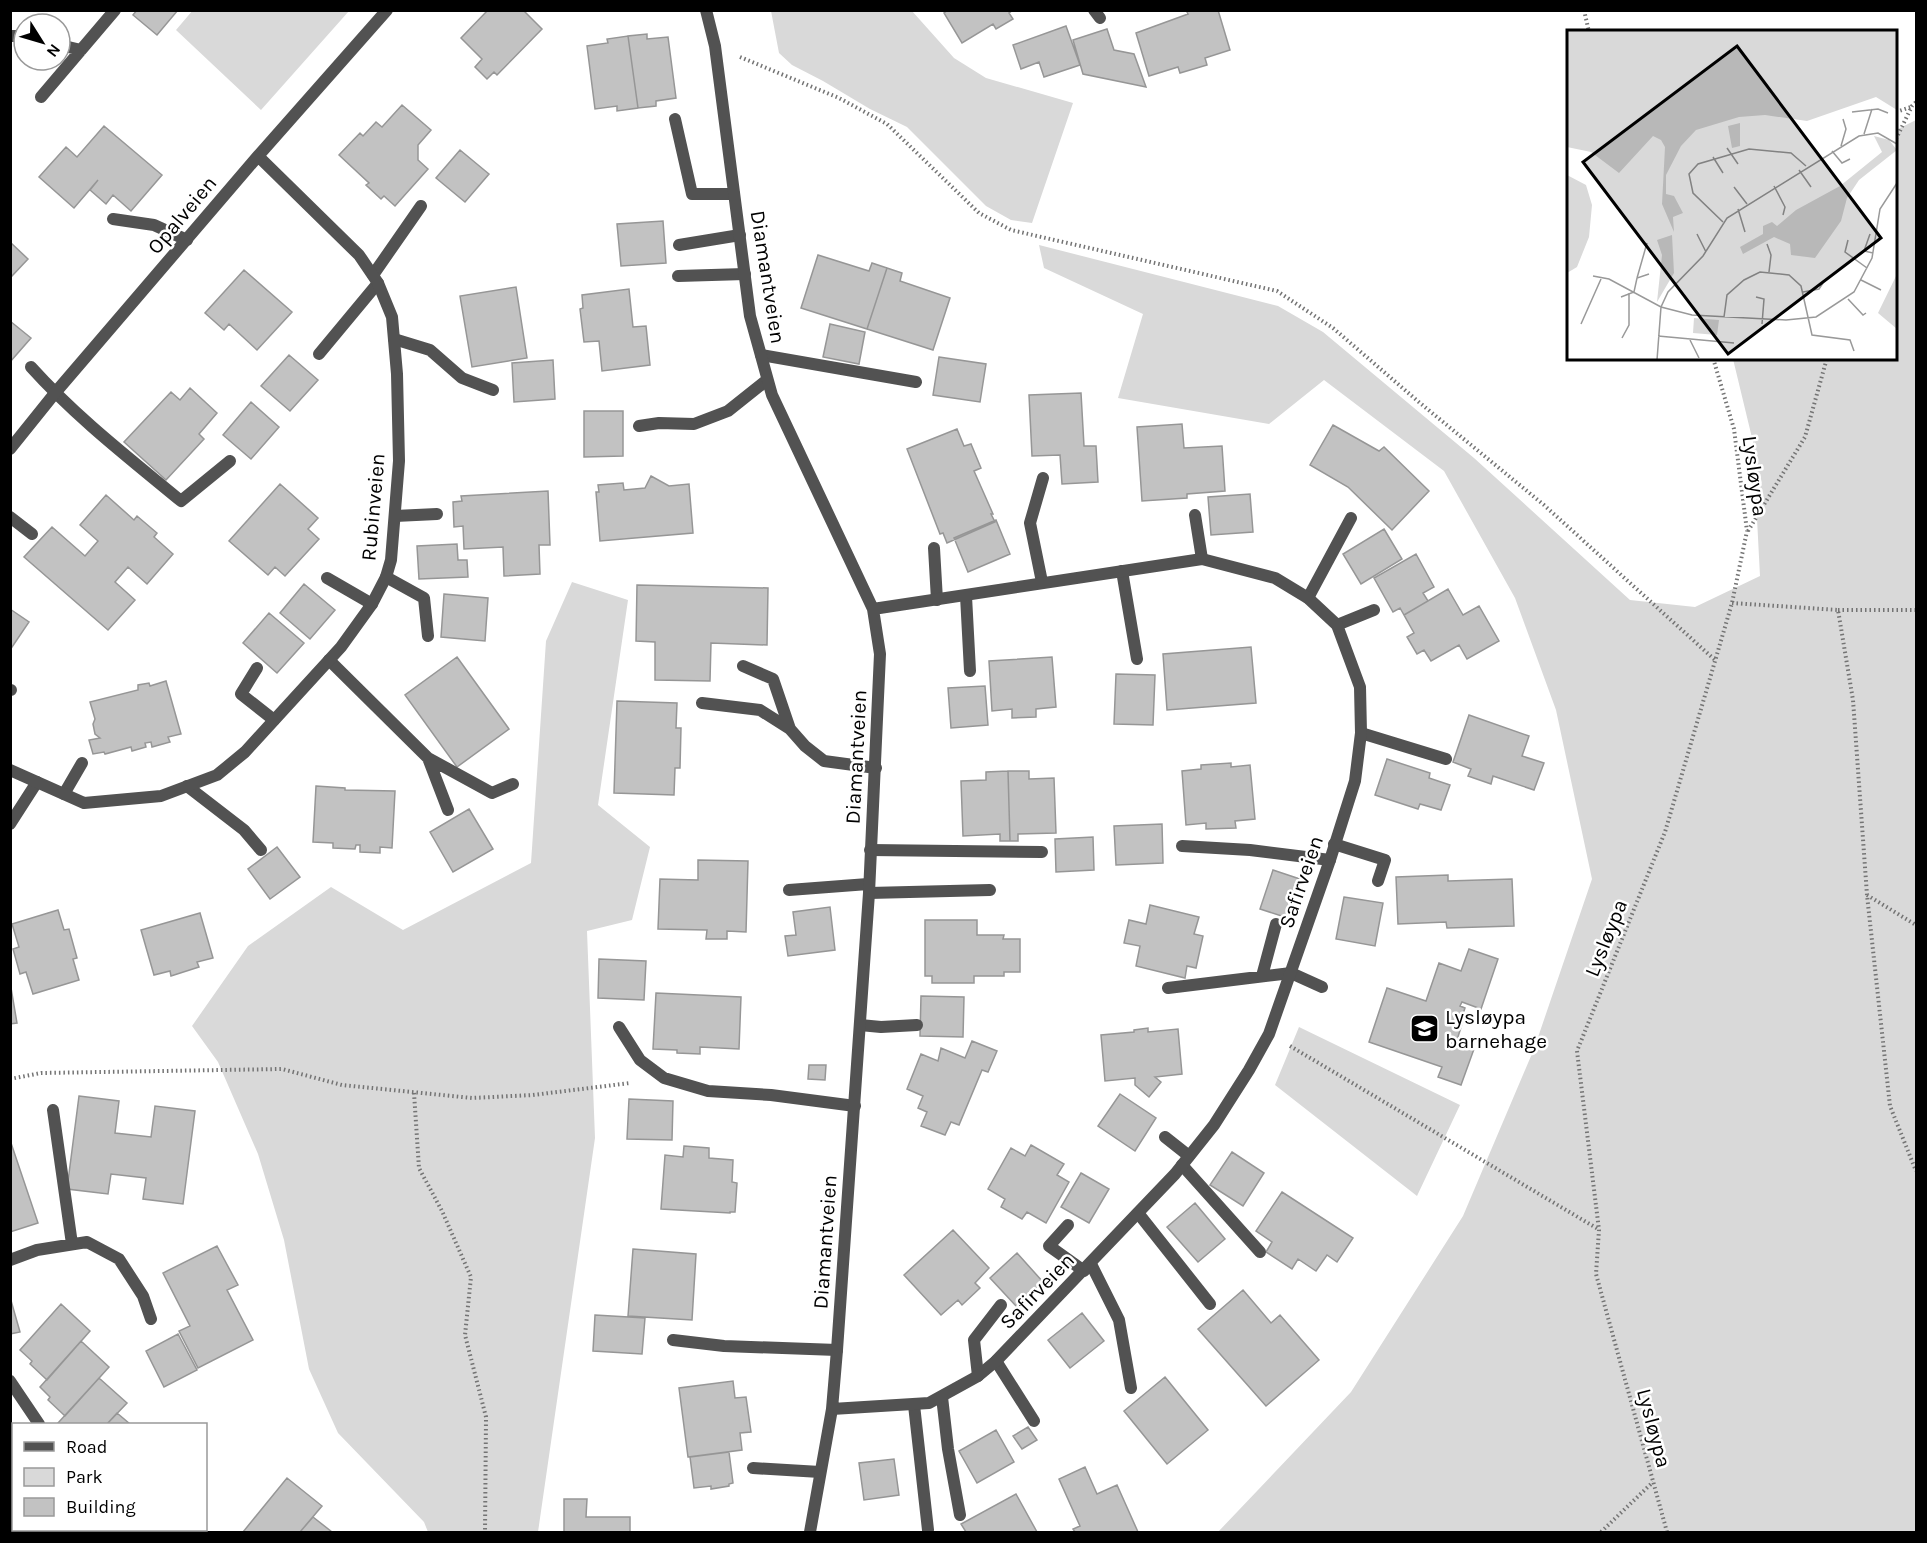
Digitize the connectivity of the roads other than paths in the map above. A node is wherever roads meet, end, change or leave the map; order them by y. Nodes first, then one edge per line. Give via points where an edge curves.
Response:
1 (115, 10) edge
2 (387, 10) edge
3 (706, 10) edge
4 (72, 48) edge
5 (81, 50) junction
6 (41, 97) dead end
7 (675, 119) dead end
8 (258, 156) junction
9 (734, 194) junction
10 (421, 206) dead end
11 (113, 219) dead end
12 (740, 235) junction
13 (187, 240) junction
14 (679, 245) dead end
15 (745, 274) junction
16 (678, 276) dead end
17 (376, 279) junction
18 (394, 339) junction
19 (319, 354) dead end
20 (761, 355) junction
21 (31, 367) dead end
22 (767, 380) junction
23 (916, 382) dead end
24 (493, 390) dead end
25 (55, 393) junction
26 (639, 426) dead end
27 (10, 449) edge
28 (230, 461) dead end
29 (1043, 478) dead end
30 (437, 514) dead end
31 (1195, 515) dead end
32 (395, 516) junction
33 (10, 517) edge
34 (1351, 518) dead end
35 (32, 534) dead end
36 (934, 549) dead end
37 (1202, 559) junction
38 (1122, 571) junction
39 (386, 577) junction
40 (327, 578) dead end
41 (1042, 582) junction
42 (966, 596) junction
43 (1308, 598) junction
44 (936, 600) junction
45 (372, 604) junction
46 (873, 609) junction
47 (1374, 610) dead end
48 (1337, 625) junction
49 (428, 636) dead end
50 (1137, 659) dead end
51 (329, 660) junction
52 (743, 666) dead end
53 (257, 668) dead end
54 (970, 671) dead end
55 (702, 703) dead end
56 (274, 720) junction
57 (790, 729) junction
58 (1361, 733) junction
59 (428, 758) junction
60 (1446, 759) dead end
61 (82, 763) dead end
62 (876, 768) junction
63 (10, 770) edge
64 (37, 782) junction
65 (513, 784) dead end
66 (187, 786) junction
67 (64, 794) junction
68 (448, 810) dead end
69 (10, 824) edge
70 (1335, 844) junction
71 (1182, 846) dead end
72 (261, 850) dead end
73 (870, 850) junction
74 (1042, 852) dead end
75 (1330, 860) junction
76 (1378, 881) dead end
77 (868, 888) junction
78 (789, 890) dead end
79 (990, 890) dead end
80 (1276, 924) dead end
81 (1291, 973) junction
82 (1262, 976) junction
83 (1322, 987) dead end
84 (1168, 988) dead end
85 (860, 1025) junction
86 (916, 1025) dead end
87 (619, 1027) dead end
88 (855, 1106) junction
89 (53, 1110) dead end
90 (1165, 1137) dead end
91 (1185, 1161) junction
92 (1138, 1213) junction
93 (1068, 1225) dead end
94 (72, 1244) junction
95 (1260, 1252) dead end
96 (10, 1260) edge
97 (1087, 1267) junction
98 (1210, 1304) dead end
99 (1000, 1305) dead end
100 (151, 1319) dead end
101 (673, 1340) dead end
102 (837, 1350) junction
103 (996, 1361) junction
104 (978, 1376) junction
105 (10, 1381) edge
106 (1131, 1388) dead end
107 (942, 1397) junction
108 (914, 1405) junction
109 (832, 1409) junction
110 (1034, 1421) dead end
111 (38, 1423) edge
112 (753, 1468) dead end
113 (820, 1472) junction
114 (960, 1515) dead end
115 (928, 1530) dead end
116 (810, 1533) edge

1 - 5 street
2 - 8 street, Opalveien
3 - 9 street, Diamantveien via 715,46
4 - 5 street
5 - 6 street
7 - 9 street via 692,194
8 - 13 street, Opalveien
8 - 17 street, Rubinveien via 359,255
9 - 12 street, Diamantveien
10 - 17 street
11 - 13 street via 154,225
12 - 14 street
12 - 15 street, Diamantveien
13 - 25 street, Opalveien
15 - 16 street
15 - 20 street, Diamantveien via 750,316
17 - 18 street, Rubinveien via 392,317
17 - 19 street
18 - 24 street via 430,350 462,378
18 - 32 street, Rubinveien via 399,461
20 - 22 street, Diamantveien
20 - 23 street
21 - 25 street
22 - 26 street via 728,411 694,424
22 - 46 street, Diamantveien
25 - 27 street, Opalveien
25 - 28 street via 181,501
29 - 41 street via 1030,523
30 - 32 street
31 - 37 street
32 - 39 street, Rubinveien
33 - 35 street
34 - 43 street
36 - 44 street
37 - 38 street, Safirveien
37 - 43 street, Safirveien via 1275,578
38 - 41 street, Safirveien
38 - 50 street
39 - 45 street, Rubinveien
39 - 49 street via 424,598
40 - 45 street
41 - 42 street, Safirveien
42 - 44 street, Safirveien
42 - 54 street
43 - 48 street, Safirveien
44 - 46 street, Safirveien
45 - 51 street, Rubinveien
46 - 62 street, Diamantveien via 880,654
47 - 48 street
48 - 58 street, Safirveien via 1360,687
51 - 56 street, Rubinveien
51 - 59 street
52 - 57 street via 773,680
53 - 56 street via 241,693
55 - 57 street via 760,710
56 - 66 street, Rubinveien via 218,775
57 - 62 street via 824,761
58 - 60 street
58 - 70 street, Safirveien via 1355,781
59 - 65 street via 492,793
59 - 68 street
61 - 67 street
62 - 73 street, Diamantveien
63 - 64 street, Rubinveien
64 - 67 street, Rubinveien
64 - 69 street
66 - 67 street, Rubinveien via 161,796 84,803
66 - 72 street via 244,830
70 - 75 street, Safirveien
70 - 76 street via 1385,860
71 - 75 street
73 - 74 street
73 - 77 street, Diamantveien
75 - 81 street, Safirveien
77 - 78 street
77 - 79 street
77 - 85 street, Diamantveien
80 - 82 street
81 - 82 street
81 - 83 street
81 - 91 street, Safirveien via 1269,1034 1249,1070 1214,1125
82 - 84 street
85 - 86 street
85 - 88 street, Diamantveien
87 - 88 street via 640,1060 664,1078 708,1091
88 - 102 street, Diamantveien
89 - 94 street
90 - 91 street
91 - 92 street, Safirveien
91 - 95 street
92 - 97 street, Safirveien
92 - 98 street
93 - 97 street via 1049,1246
94 - 96 street
94 - 100 street via 87,1242 119,1259 143,1296
97 - 103 street, Safirveien
97 - 106 street via 1119,1320
99 - 104 street via 974,1340
101 - 102 street
102 - 109 street, Diamantveien
103 - 104 street, Safirveien
103 - 110 street
104 - 107 street, Safirveien
105 - 111 street
107 - 108 street, Safirveien
107 - 114 street
108 - 109 street, Safirveien
108 - 115 street
109 - 113 street, Diamantveien
112 - 113 street
113 - 116 street, Diamantveien

